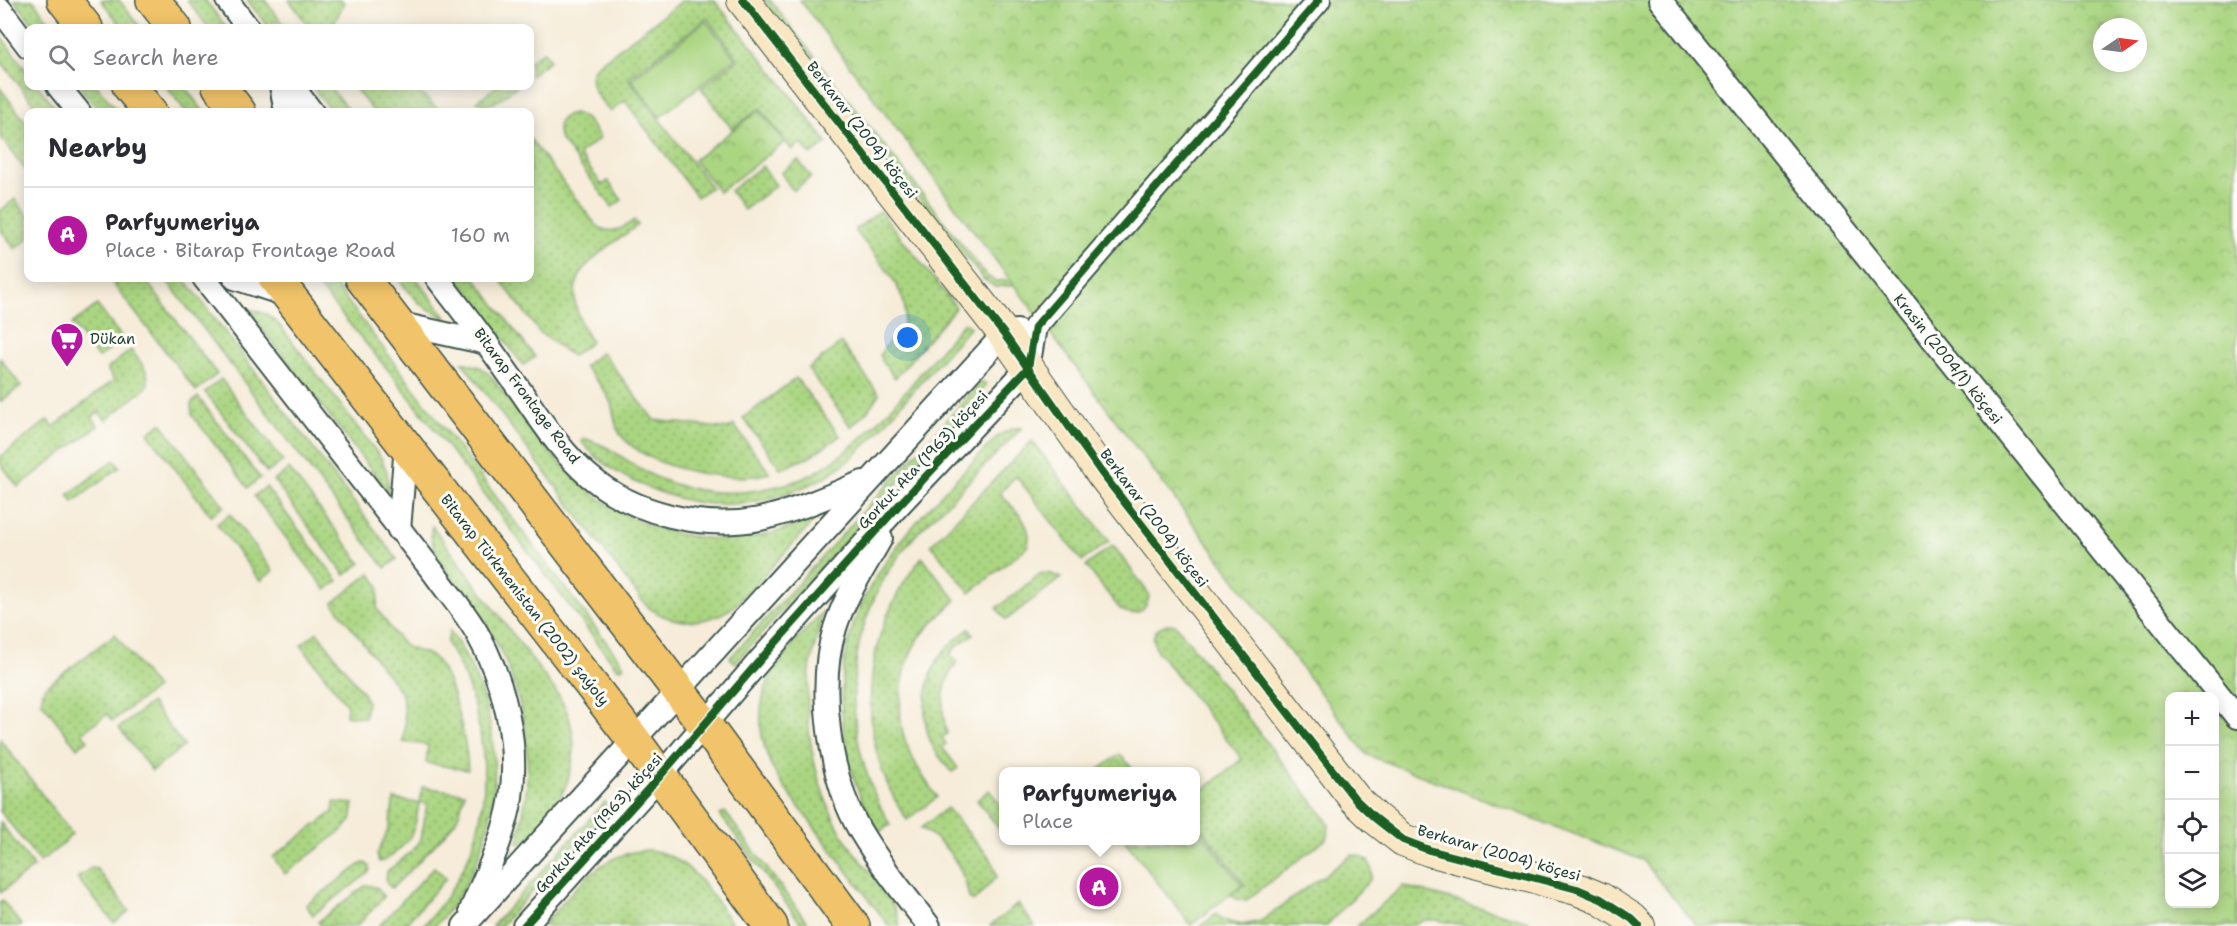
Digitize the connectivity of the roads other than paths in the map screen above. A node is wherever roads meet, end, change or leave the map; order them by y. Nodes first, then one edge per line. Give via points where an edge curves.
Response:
1 (64, 0) edge
2 (153, 0) edge
3 (226, 0) edge
4 (743, 0) edge
5 (1319, 0) edge
6 (1660, 0) edge
7 (0, 9) edge
8 (83, 24) edge
9 (172, 24) edge
10 (245, 24) edge
11 (24, 41) edge
12 (61, 90) edge
13 (132, 90) edge
14 (222, 90) edge
15 (281, 90) edge
16 (295, 90) edge
17 (76, 108) edge
18 (147, 108) edge
19 (236, 108) edge
20 (285, 108) edge
21 (309, 108) edge
22 (207, 282) edge
23 (256, 282) edge
24 (365, 282) edge
25 (440, 282) edge
26 (282, 287) edge
27 (396, 323) junction
28 (1035, 327) junction
29 (1004, 334) junction
30 (487, 343) junction
31 (1028, 368) junction
32 (406, 445) junction
33 (870, 479) junction
34 (898, 506) junction
35 (399, 530) junction
36 (678, 690) junction
37 (2237, 717) edge
38 (705, 725) junction
39 (633, 739) junction
40 (660, 776) junction
41 (922, 922) edge
42 (465, 926) edge
43 (524, 926) edge
44 (771, 926) edge
45 (853, 926) edge
46 (1639, 926) edge

1 - 8 main road
2 - 9 main road
3 - 10 street
4 - 29 street, Berkarar (2004) köçesi
5 - 28 street
6 - 37 street, Krasin (2004/1) köçesi
7 - 11 street
12 - 17 street
13 - 18 main road
14 - 19 main road
15 - 20 street
16 - 21 street
22 - 35 street
23 - 26 street
24 - 27 main road
25 - 30 street, Bitarap Frontage Road
26 - 32 main road, Bitarap Türkmenistan (2002) şaýoly
27 - 30 street
27 - 36 main road
28 - 29 street
28 - 31 street
29 - 31 street, Berkarar (2004) köçesi
29 - 33 street, Gorkut Ata (1963) köçesi
30 - 33 street, Bitarap Frontage Road via 576,464 604,487 648,508 681,518 751,520 790,512
31 - 34 street, Gorkut Ata (1963) köçesi
31 - 46 street, Berkarar (2004) köçesi via 1101,472 1355,799 1375,818 1403,840 1429,850 1577,889
32 - 35 street
32 - 39 main road, Bitarap Türkmenistan (2002) şaýoly
33 - 36 street, Gorkut Ata (1963) köçesi
34 - 38 street, Gorkut Ata (1963) köçesi
34 - 41 street via 844,604 835,628 829,657 827,707 832,748 850,810
35 - 42 street via 476,632 505,702 513,776 510,800 492,860
36 - 38 main road
36 - 39 street, Gorkut Ata (1963) köçesi
38 - 40 street, Gorkut Ata (1963) köçesi
38 - 45 main road
39 - 40 main road, Bitarap Türkmenistan (2002) şaýoly
39 - 42 street, Gorkut Ata (1963) köçesi
40 - 43 street, Gorkut Ata (1963) köçesi
40 - 44 main road, Bitarap Türkmenistan (2002) şaýoly

